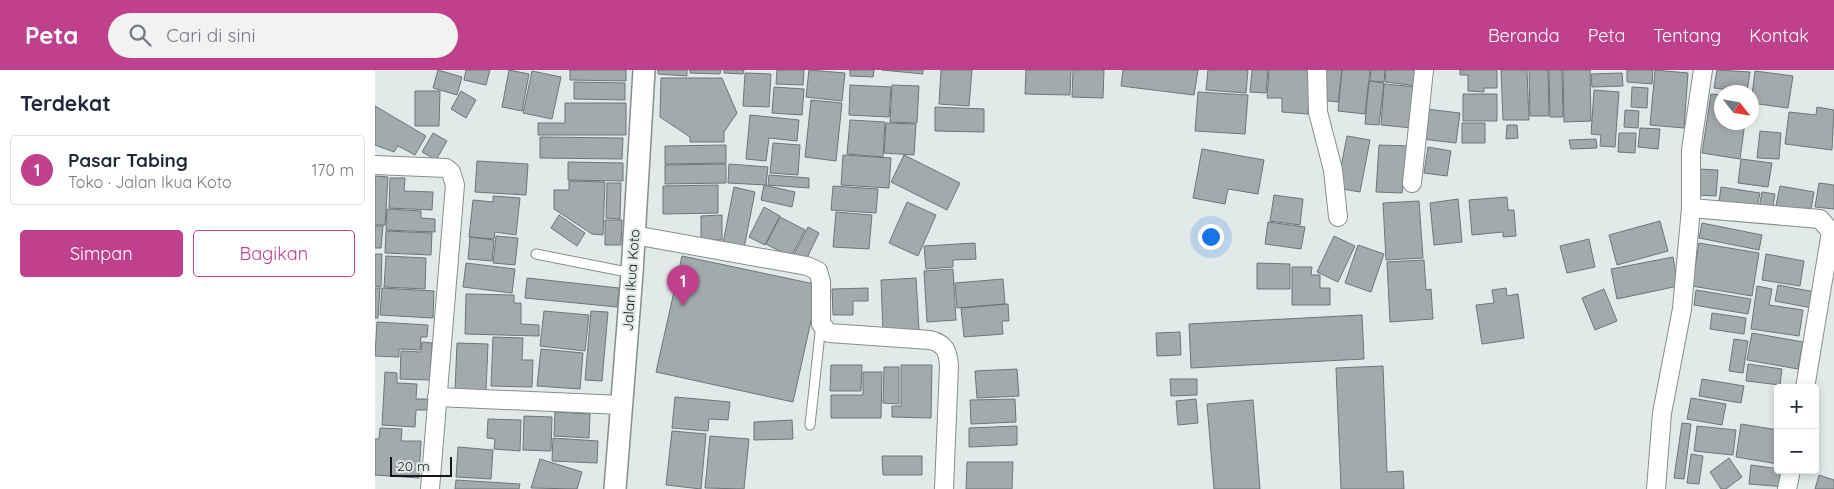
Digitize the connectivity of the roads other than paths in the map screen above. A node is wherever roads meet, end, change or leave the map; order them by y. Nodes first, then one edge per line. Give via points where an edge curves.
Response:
1 (644, 70) edge
2 (1317, 70) edge
3 (1424, 70) edge
4 (1703, 70) edge
5 (375, 165) edge
6 (1412, 183) dead end
7 (1691, 208) junction
8 (1338, 216) dead end
9 (634, 235) junction
10 (536, 254) dead end
11 (632, 273) junction
12 (821, 324) junction
13 (1806, 384) edge
14 (437, 397) junction
15 (622, 405) junction
16 (810, 425) dead end
17 (1790, 474) edge
18 (431, 489) edge
19 (615, 489) edge
20 (944, 489) edge
21 (1657, 489) edge
22 (1787, 489) edge

1 - 9 street, Jalan Ikua Koto
2 - 8 street via 1318,112 1333,170
3 - 6 street
4 - 7 street via 1691,150
5 - 14 street via 446,168 451,172 455,185
7 - 13 street via 1820,219 1831,232
7 - 21 street via 1682,309 1662,412
9 - 11 street, Jalan Ikua Koto
9 - 12 street via 807,266 818,271
10 - 11 lane
11 - 15 street, Jalan Ikua Koto
12 - 16 lane
12 - 20 street via 829,333 931,340 948,352
14 - 15 street
14 - 18 street
15 - 19 street, Jalan Ikua Koto
17 - 22 street

